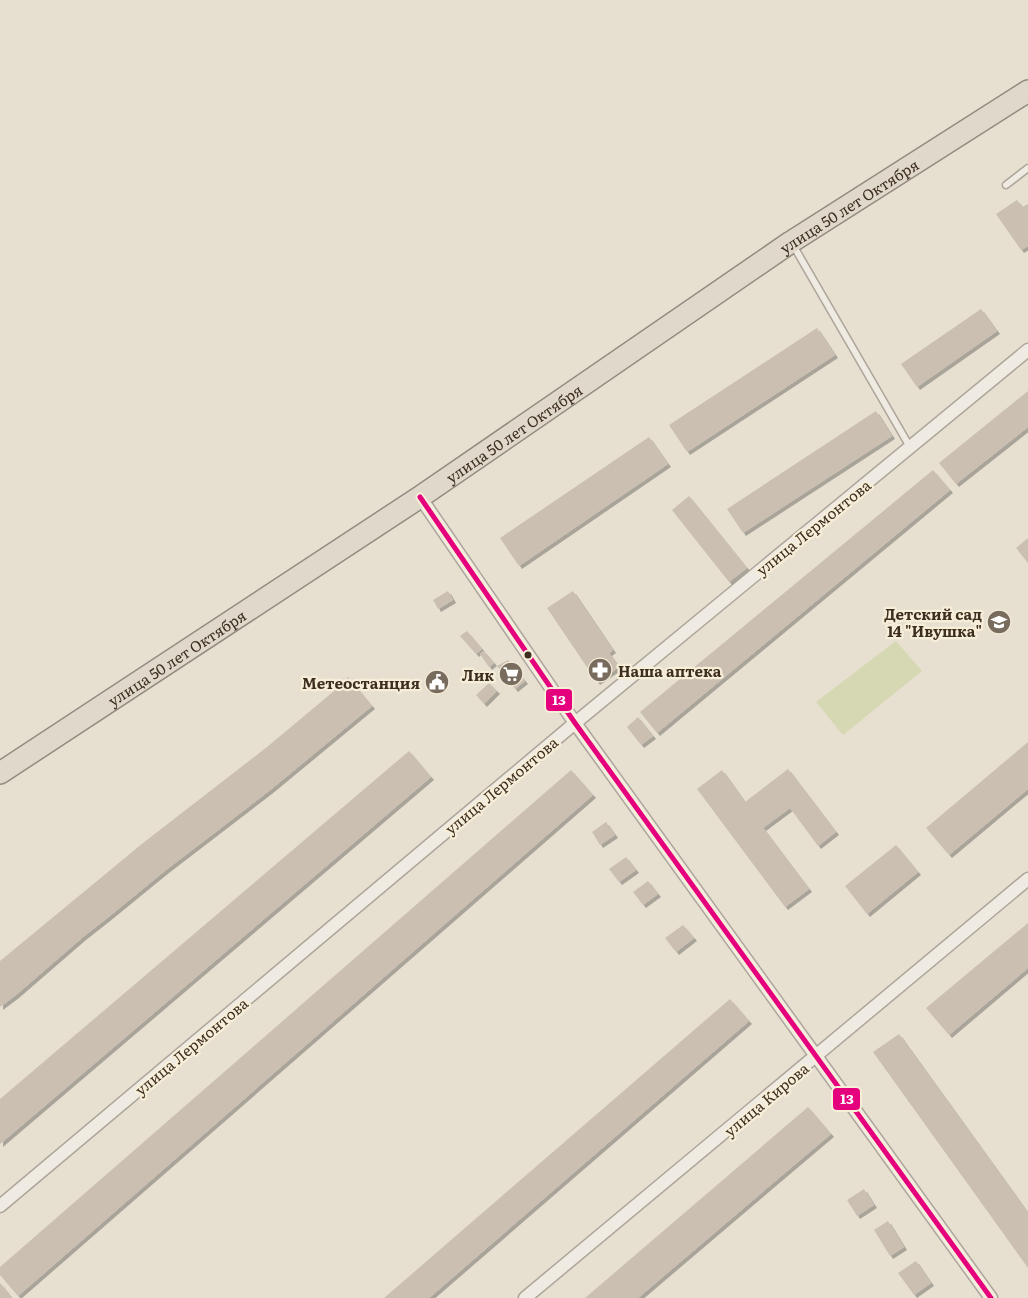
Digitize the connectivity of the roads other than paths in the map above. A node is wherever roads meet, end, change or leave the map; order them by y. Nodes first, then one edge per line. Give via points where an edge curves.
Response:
1 (1028, 91) edge
2 (1028, 168) edge
3 (1006, 185) dead end
4 (791, 242) junction
5 (1028, 350) edge
6 (910, 447) junction
7 (420, 497) junction
8 (575, 723) junction
9 (0, 773) edge
10 (1028, 879) edge
11 (817, 1056) junction
12 (0, 1206) edge
13 (525, 1298) edge
14 (990, 1298) edge

1 - 4 highway, улица 50 лет Октября
2 - 3 lane
4 - 6 lane
4 - 7 highway, улица 50 лет Октября
5 - 6 street, улица Лермонтова
6 - 8 street, улица Лермонтова
7 - 8 street
7 - 9 highway, улица 50 лет Октября
8 - 11 street
8 - 12 street, улица Лермонтова
10 - 11 street, улица Кирова
11 - 13 street, улица Кирова
11 - 14 street

